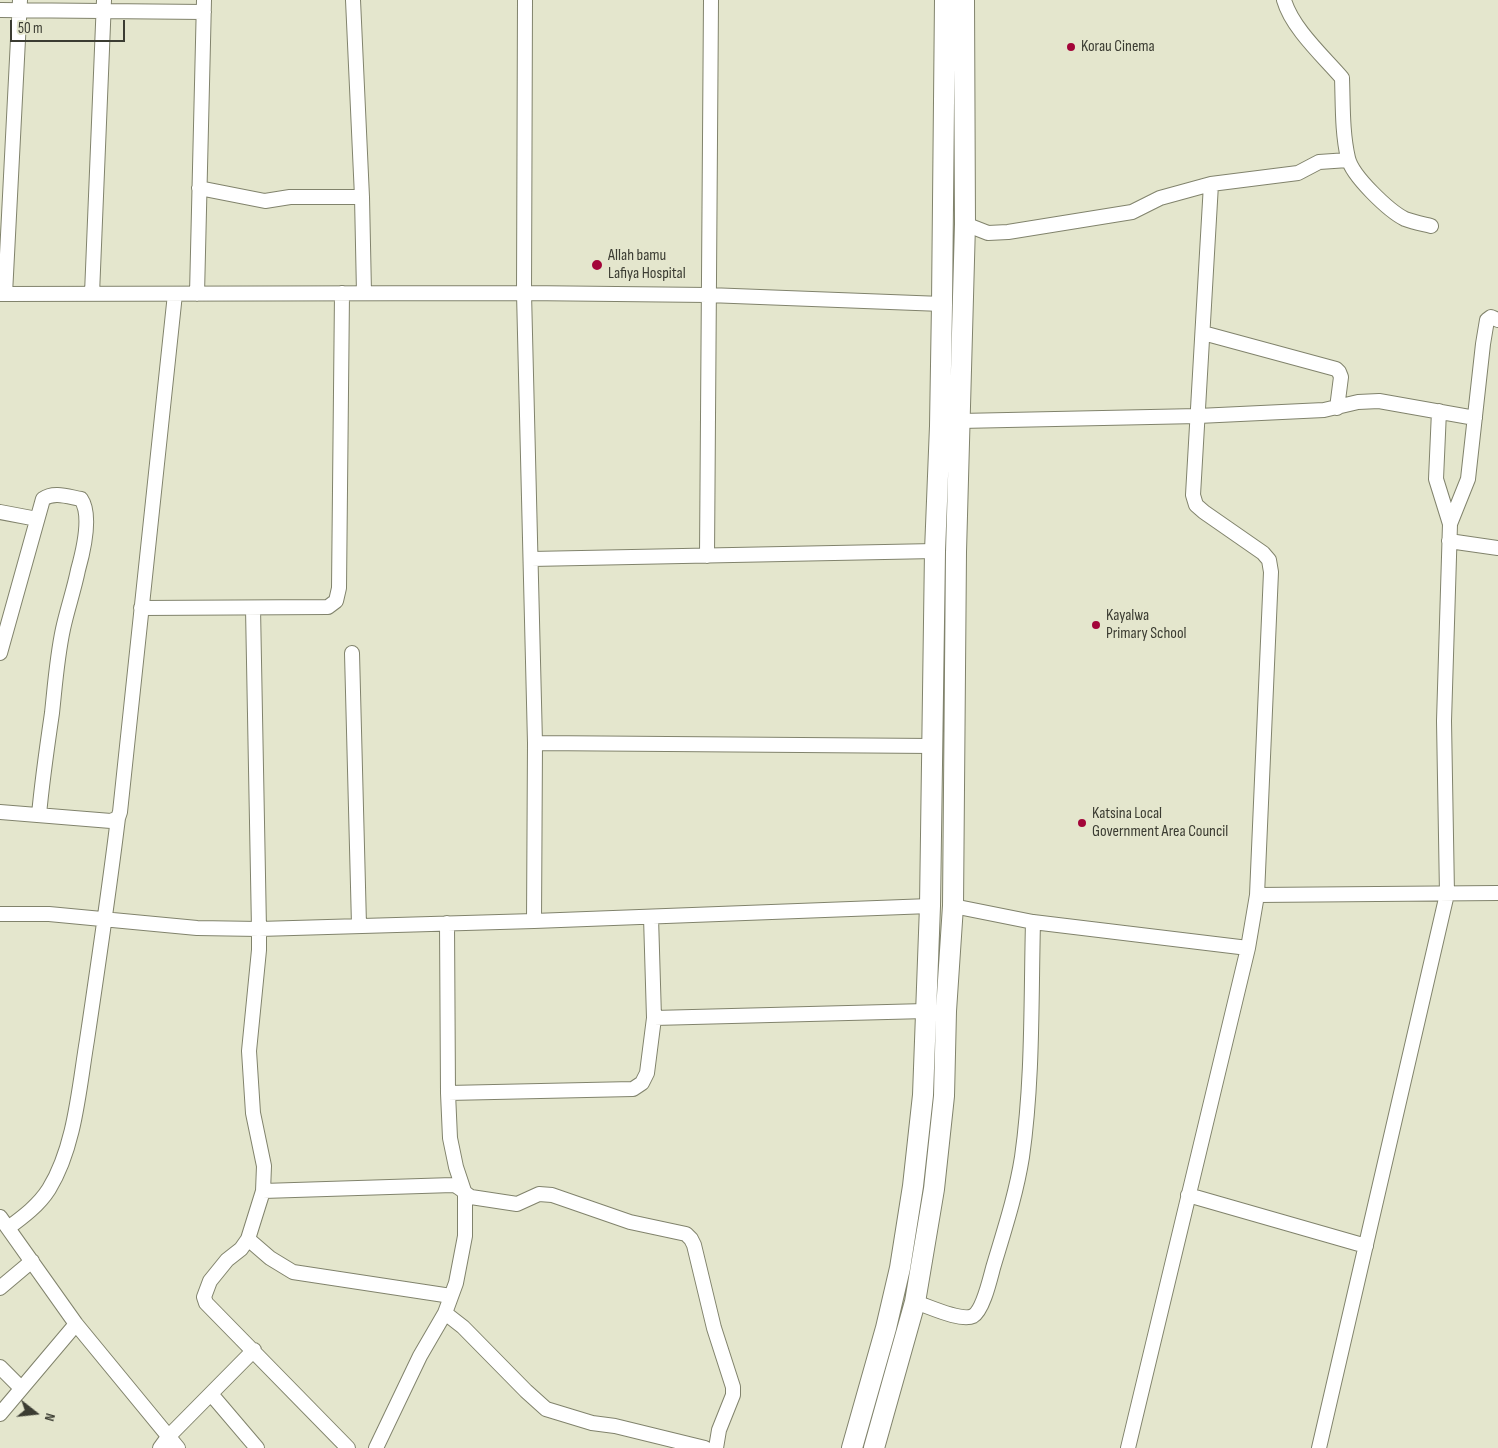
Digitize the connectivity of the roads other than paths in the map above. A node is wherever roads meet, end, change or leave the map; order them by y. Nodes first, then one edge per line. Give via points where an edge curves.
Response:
1 (353, 0) edge
2 (525, 0) edge
3 (711, 0) edge
4 (945, 0) edge
5 (964, 0) edge
6 (1284, 0) edge
7 (20, 5) edge
8 (104, 5) edge
9 (204, 6) edge
10 (0, 10) edge
11 (1348, 160) junction
12 (1211, 184) junction
13 (199, 188) junction
14 (362, 197) junction
15 (965, 224) junction
16 (1431, 226) dead end
17 (342, 293) junction
18 (364, 293) junction
19 (524, 293) junction
20 (2, 294) edge
21 (92, 294) junction
22 (175, 294) junction
23 (197, 294) junction
24 (708, 295) junction
25 (942, 304) junction
26 (1498, 320) edge
27 (1203, 333) junction
28 (1337, 408) junction
29 (1439, 411) junction
30 (1198, 416) junction
31 (1476, 418) junction
32 (960, 421) junction
33 (0, 512) edge
34 (37, 519) junction
35 (1450, 524) junction
36 (1449, 541) junction
37 (1498, 548) edge
38 (935, 551) junction
39 (707, 556) junction
40 (531, 559) junction
41 (141, 608) junction
42 (253, 608) junction
43 (0, 653) edge
44 (352, 653) dead end
45 (535, 743) junction
46 (934, 746) junction
47 (0, 812) edge
48 (39, 816) junction
49 (118, 818) junction
50 (1498, 893) edge
51 (1447, 894) junction
52 (1256, 895) junction
53 (930, 906) junction
54 (953, 906) junction
55 (0, 914) edge
56 (651, 917) junction
57 (106, 920) junction
58 (534, 921) junction
59 (1033, 922) junction
60 (447, 923) junction
61 (359, 925) junction
62 (259, 929) junction
63 (1248, 948) junction
64 (926, 1011) junction
65 (654, 1018) junction
66 (448, 1093) junction
67 (263, 1191) junction
68 (465, 1194) junction
69 (1188, 1195) junction
70 (0, 1217) edge
71 (8, 1228) junction
72 (248, 1239) junction
73 (1366, 1246) junction
74 (32, 1261) junction
75 (0, 1288) edge
76 (452, 1296) junction
77 (915, 1302) junction
78 (445, 1313) junction
79 (76, 1324) junction
80 (254, 1350) junction
81 (0, 1367) edge
82 (21, 1388) junction
83 (211, 1394) junction
84 (0, 1414) edge
85 (164, 1443) edge
86 (178, 1448) edge
87 (257, 1448) edge
88 (348, 1448) edge
89 (376, 1448) edge
90 (705, 1448) edge
91 (716, 1448) edge
92 (852, 1448) edge
93 (874, 1448) edge
94 (1128, 1448) edge
95 (1319, 1448) edge

1 - 14 street
2 - 19 street
3 - 24 street
4 - 25 main road
5 - 15 main road
6 - 11 street via 1311,43 1342,78
7 - 8 street
7 - 10 street
7 - 20 street
8 - 9 street
8 - 21 street
9 - 13 street
11 - 12 street via 1319,162 1298,173
11 - 16 street via 1384,204 1405,218
12 - 15 street via 1160,198 1132,212 1008,232 988,233
12 - 27 street
13 - 14 street via 265,201 290,197
13 - 23 street
14 - 18 street
15 - 32 main road
17 - 18 street
17 - 23 street
17 - 42 street via 339,588 336,601 328,608
18 - 19 street
19 - 24 street
19 - 40 street
20 - 21 street
21 - 22 street
22 - 23 street
22 - 41 street
24 - 25 street
24 - 39 street
25 - 38 main road
26 - 31 street via 1491,317 1487,320
27 - 28 street via 1340,372
27 - 30 street
28 - 29 street via 1358,402 1379,402
28 - 30 street
29 - 31 street
29 - 35 street via 1436,479
30 - 32 street
30 - 52 street via 1193,495 1196,505 1264,553 1271,572
31 - 35 street via 1468,479
32 - 54 main road
33 - 34 street
34 - 43 street
34 - 48 street via 42,499 48,495 81,499 85,504 86,530 63,627
35 - 36 street
36 - 37 street
36 - 51 street via 1444,721
38 - 39 street
38 - 46 main road
39 - 40 street
40 - 45 street
41 - 42 street
41 - 49 street
42 - 62 street
44 - 61 street
45 - 46 street
45 - 58 street
46 - 53 main road
47 - 48 street
48 - 49 street via 111,821
49 - 57 street
50 - 51 street
51 - 52 street
51 - 73 street
52 - 63 street
53 - 56 street
53 - 64 main road
54 - 59 street
54 - 77 main road via 941,1132
55 - 57 street via 49,914
56 - 58 street
56 - 65 street
57 - 62 street via 197,928
57 - 71 street via 75,1115 64,1156 49,1189 31,1211
58 - 60 street
59 - 63 street
59 - 77 street via 1028,1100 1022,1158 989,1282 979,1310 973,1316 963,1318
60 - 61 street
60 - 66 street
61 - 62 street
62 - 67 street via 249,1051 253,1113 264,1166
63 - 69 street
64 - 65 street
64 - 92 main road via 923,1095 914,1186 886,1328
65 - 66 street via 647,1073 642,1083 633,1089
66 - 68 street via 450,1138
67 - 68 street via 454,1185
67 - 72 street
68 - 76 street via 465,1236
68 - 91 street via 517,1204 539,1194 552,1195 630,1222 686,1234 691,1239 733,1387
69 - 73 street
69 - 94 street
70 - 71 street
71 - 74 street
72 - 76 street via 293,1272
72 - 80 street via 210,1281 204,1297 206,1303
73 - 95 street
74 - 75 street
74 - 79 street
76 - 78 street
77 - 93 main road
78 - 89 street via 420,1356
78 - 90 street via 546,1409 592,1423
79 - 82 street
79 - 85 street
80 - 83 street
80 - 88 street
81 - 82 street
82 - 84 street
83 - 85 street
83 - 87 street
85 - 86 street

